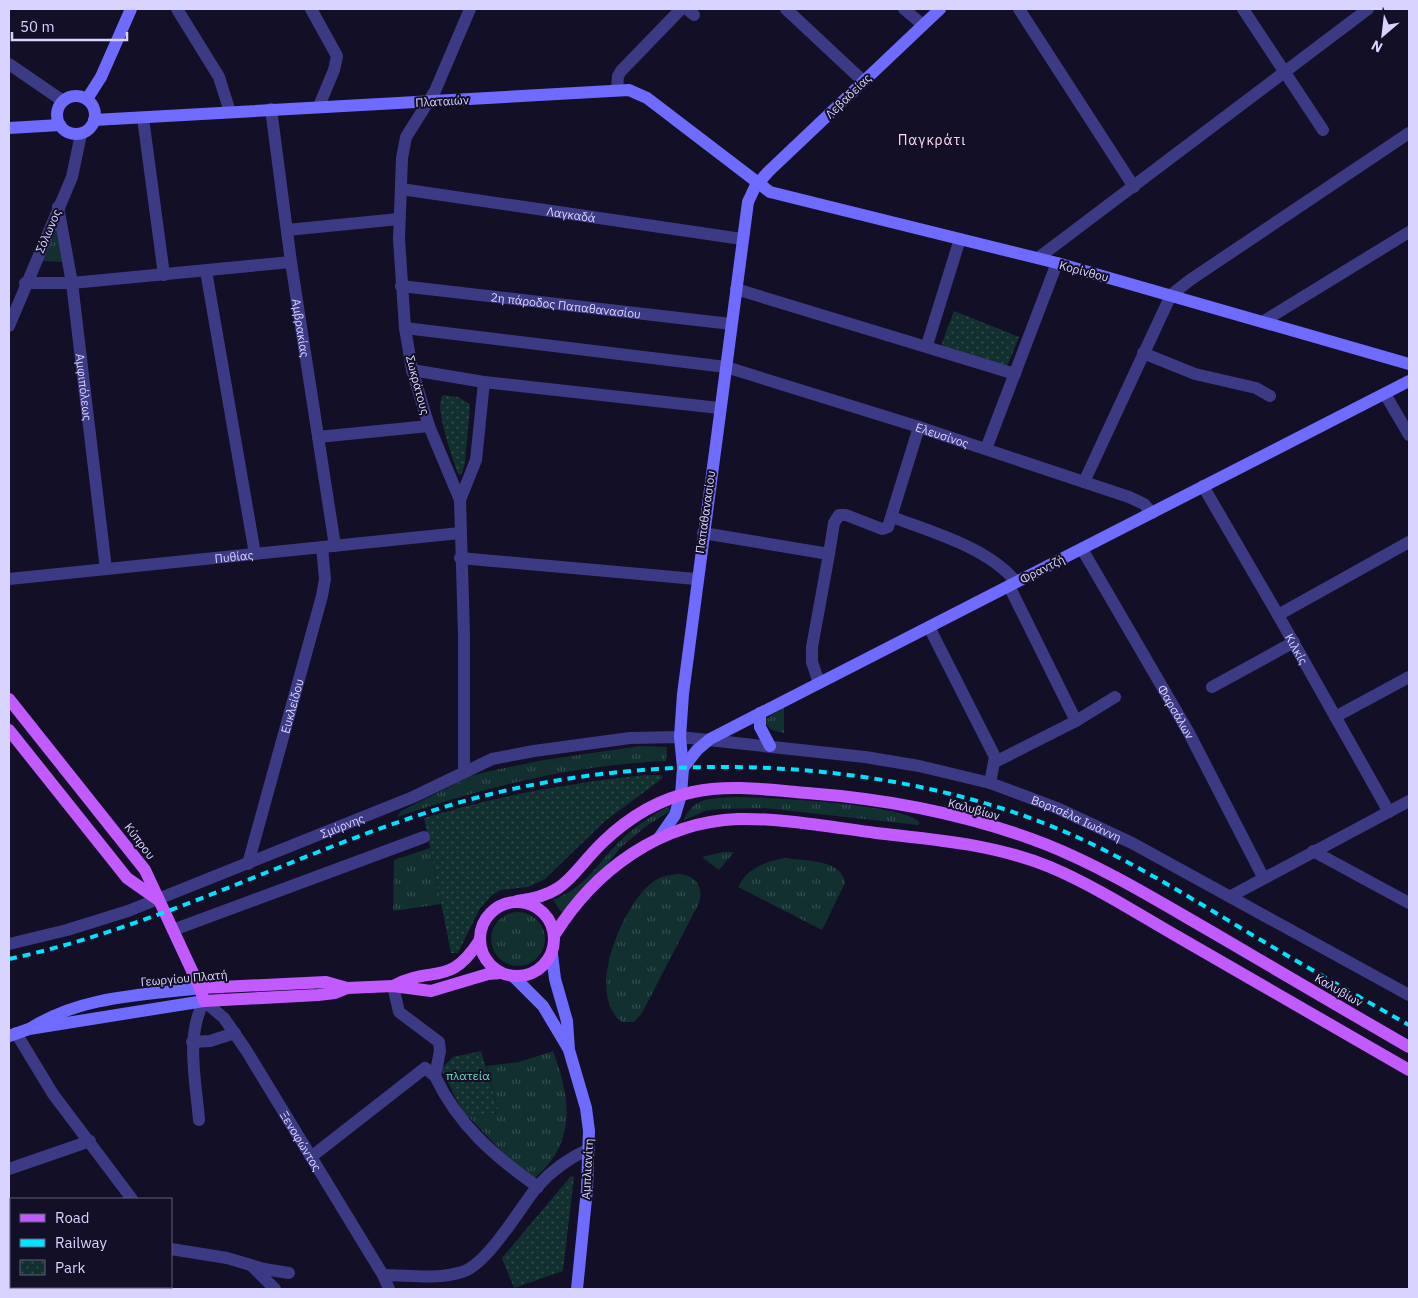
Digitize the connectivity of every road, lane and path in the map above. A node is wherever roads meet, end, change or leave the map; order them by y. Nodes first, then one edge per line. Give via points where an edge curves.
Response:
1 (131, 9) edge
2 (177, 9) edge
3 (311, 9) edge
4 (470, 9) edge
5 (681, 9) edge
6 (786, 9) edge
7 (904, 9) edge
8 (940, 9) edge
9 (1019, 9) edge
10 (1243, 9) edge
11 (1368, 9) edge
12 (923, 25) junction
13 (9, 64) edge
14 (1285, 73) junction
15 (863, 81) junction
16 (618, 89) junction
17 (87, 100) junction
18 (63, 101) junction
19 (428, 101) junction
20 (320, 106) junction
21 (271, 109) junction
22 (230, 112) junction
23 (143, 118) junction
24 (94, 120) junction
25 (60, 125) junction
26 (9, 128) edge
27 (1323, 130) dead end
28 (1409, 133) edge
29 (81, 134) junction
30 (758, 184) junction
31 (1134, 186) junction
32 (401, 188) junction
33 (58, 207) junction
34 (399, 219) junction
35 (287, 230) junction
36 (1409, 232) edge
37 (742, 239) junction
38 (960, 239) junction
39 (1038, 258) junction
40 (291, 262) junction
41 (1057, 263) junction
42 (206, 271) junction
43 (164, 276) junction
44 (25, 283) junction
45 (72, 283) junction
46 (401, 286) junction
47 (736, 289) junction
48 (1171, 295) junction
49 (1264, 321) junction
50 (731, 324) junction
51 (9, 326) edge
52 (405, 328) junction
53 (927, 345) junction
54 (1143, 353) junction
55 (1409, 364) edge
56 (726, 368) junction
57 (412, 370) junction
58 (1016, 374) junction
59 (1409, 381) edge
60 (484, 382) junction
61 (1385, 394) junction
62 (1270, 396) dead end
63 (719, 408) junction
64 (429, 426) junction
65 (919, 427) junction
66 (1409, 435) edge
67 (318, 437) junction
68 (986, 450) junction
69 (1084, 482) junction
70 (1203, 486) junction
71 (460, 500) junction
72 (1152, 512) junction
73 (892, 517) junction
74 (460, 533) junction
75 (703, 533) junction
76 (1409, 542) edge
77 (328, 546) junction
78 (1082, 549) junction
79 (255, 554) junction
80 (829, 554) junction
81 (460, 558) junction
82 (106, 569) junction
83 (9, 579) edge
84 (696, 579) junction
85 (1012, 584) junction
86 (1278, 615) junction
87 (929, 627) junction
88 (1294, 642) junction
89 (1409, 678) edge
90 (819, 683) junction
91 (1212, 687) dead end
92 (1115, 697) dead end
93 (9, 699) edge
94 (760, 713) junction
95 (1335, 717) junction
96 (1076, 721) junction
97 (9, 730) edge
98 (680, 736) junction
99 (710, 739) junction
100 (770, 746) junction
101 (995, 762) junction
102 (683, 768) junction
103 (464, 772) junction
104 (990, 783) junction
105 (681, 795) junction
106 (1409, 801) edge
107 (1389, 812) junction
108 (424, 837) dead end
109 (659, 838) junction
110 (1313, 851) junction
111 (248, 864) junction
112 (1263, 877) junction
113 (1231, 896) junction
114 (157, 899) junction
115 (517, 902) junction
116 (1409, 903) edge
117 (173, 930) junction
118 (555, 934) junction
119 (480, 940) junction
120 (9, 944) edge
121 (552, 954) junction
122 (507, 974) junction
123 (393, 986) junction
124 (202, 995) junction
125 (1409, 995) edge
126 (234, 1033) junction
127 (12, 1034) edge
128 (192, 1042) junction
129 (1409, 1047) edge
130 (569, 1050) junction
131 (1409, 1070) edge
132 (435, 1076) junction
133 (199, 1120) dead end
134 (90, 1141) junction
135 (589, 1149) junction
136 (311, 1157) junction
137 (9, 1170) edge
138 (538, 1187) junction
139 (131, 1198) edge
140 (172, 1249) edge
141 (250, 1264) junction
142 (290, 1273) dead end
143 (383, 1275) junction
144 (275, 1289) edge
145 (389, 1289) edge
146 (577, 1289) edge

1 - 17 main road via 101,77
2 - 22 street via 219,77
3 - 20 street via 337,56
4 - 19 street, Σωκράτους
5 - 16 street via 621,71
6 - 15 street
7 - 12 street
8 - 12 main road, Λεβαδείας
9 - 31 street
10 - 14 street
11 - 14 street
12 - 15 main road, Λεβαδείας
13 - 18 street
14 - 27 street
14 - 31 street
15 - 30 main road, Λεβαδείας
16 - 19 main road, Πλαταιών
16 - 30 main road, Πλαταιών via 648,98
17 - 18 main road via 77,96
17 - 24 main road via 93,107
18 - 25 main road via 57,113
19 - 20 main road, Πλαταιών
19 - 32 street, Σωκράτους via 406,137
20 - 21 main road, Πλαταιών
21 - 22 main road, Πλαταιών
21 - 35 street, Αμβρακίας
22 - 23 main road, Πλαταιών
23 - 24 main road, Πλαταιών
23 - 43 street
24 - 29 main road via 90,129
25 - 26 main road
25 - 29 main road via 69,133
28 - 48 street
29 - 33 street, Σόλωνος via 72,177
30 - 37 main road, Παπαθανασίου via 747,204
30 - 38 main road, Κορίνθου via 777,194
31 - 39 street
32 - 34 street, Σωκράτους
32 - 37 street, Λαγκαδά
33 - 44 street, Σόλωνος
33 - 45 street, Αμφιπόλεως
34 - 35 street
34 - 46 street, Σωκράτους
35 - 40 street, Αμβρακίας
36 - 49 street
37 - 47 main road, Παπαθανασίου
38 - 39 main road, Κορίνθου
38 - 53 street
39 - 41 main road, Κορίνθου
40 - 42 street
40 - 67 street, Αμβρακίας
41 - 48 main road, Κορίνθου
41 - 58 street
42 - 43 street
42 - 79 street
43 - 45 street
44 - 45 street
44 - 51 street, Σόλωνος
45 - 82 street, Αμφιπόλεως
46 - 50 street, 2η πάροδος Παπαθανασίου
46 - 52 street, Σωκράτους
47 - 50 main road, Παπαθανασίου
47 - 53 street
48 - 49 main road, Κορίνθου
48 - 54 street
49 - 55 main road, Κορίνθου
50 - 56 main road, Παπαθανασίου
52 - 56 street, Ελευσίνος
52 - 57 street, Σωκράτους
53 - 58 street
54 - 62 street via 1195,374 1256,388
54 - 69 street
56 - 63 main road, Παπαθανασίου
56 - 65 street, Ελευσίνος
57 - 60 street
57 - 64 street, Σωκράτους
58 - 68 street
59 - 61 main road, Φραντζή
60 - 63 street
60 - 71 street via 476,460
61 - 66 street
61 - 70 main road, Φραντζή
63 - 75 main road, Παπαθανασίου
64 - 67 street
64 - 71 street, Σωκράτους
65 - 68 street, Ελευσίνος
65 - 73 street
67 - 77 street, Αμβρακίας
68 - 69 street, Ελευσίνος
69 - 72 street, Ελευσίνος via 1136,500
70 - 72 main road, Φραντζή
70 - 86 street, Κιλκίς
71 - 74 street, Σωκράτους
72 - 78 main road, Φραντζή
73 - 80 street via 884,530 839,514 834,522
73 - 85 street via 982,555 1002,568
74 - 77 street, Πυθίας
74 - 81 street, Σωκράτους
75 - 80 street
75 - 84 main road, Παπαθανασίου
76 - 86 street
77 - 79 street, Πυθίας
77 - 111 street, Ευκλείδου via 322,596
78 - 85 main road, Φραντζή
78 - 112 street, Φαρσάλων via 1189,733
79 - 82 street, Πυθίας
80 - 90 street via 812,647 812,662
81 - 84 street
81 - 103 street, Σωκράτους via 464,634
82 - 83 street, Πυθίας
84 - 98 main road, Παπαθανασίου
85 - 87 main road, Φραντζή
85 - 96 street
86 - 88 street, Κιλκίς
87 - 90 main road, Φραντζή
87 - 101 street
88 - 91 street
88 - 95 street, Κιλκίς
89 - 95 street
90 - 94 main road, Φραντζή
92 - 96 street
93 - 114 main road, Κύπρου via 145,870
94 - 99 main road, Φραντζή
94 - 100 main road via 760,727
95 - 107 street, Κιλκίς
96 - 101 street
97 - 114 main road via 127,878
98 - 99 street, Σμύρνης
98 - 102 main road, Παπαθανασίου
98 - 103 street, Σμύρνης via 630,738 534,751 492,759
99 - 100 street, Βορτσέλα Ιωάννη
99 - 102 main road, Φραντζή
100 - 104 street, Βορτσέλα Ιωάννη via 904,763
101 - 104 street
102 - 105 main road, Παπαθανασίου
103 - 111 street, Σμύρνης
104 - 113 street, Βορτσέλα Ιωάννη via 1103,829
105 - 109 main road, Παπαθανασίου via 675,815
105 - 115 main road, Καλυβίων via 625,822 566,884 542,897
105 - 129 main road, Καλυβίων via 706,790 744,790 859,799 942,814 1035,841 1073,856 1172,909
106 - 107 street
107 - 110 street
108 - 117 street
109 - 118 main road via 624,858 607,873 568,914
109 - 131 main road via 702,822 752,819 976,844 1010,852 1096,889
110 - 112 street
110 - 116 street
111 - 114 street, Σμύρνης
112 - 113 street
113 - 125 street, Βορτσέλα Ιωάννη
114 - 117 main road, Κύπρου
114 - 120 street, Σμύρνης via 96,922
115 - 118 main road via 530,904 542,911
115 - 119 main road via 505,903 490,913 484,922
117 - 124 main road, Κύπρου
118 - 121 main road
119 - 122 main road via 486,959
119 - 123 main road, Γεωργίου Πλατή via 466,960 453,969 438,975 404,980
121 - 122 main road via 539,970 526,975
121 - 130 main road, Αμπλιανίτη
122 - 123 main road, Γεωργίου Πλατή via 488,974 431,991
122 - 130 main road, Αμπλιανίτη via 543,1006
123 - 124 main road, Γεωργίου Πλατή via 347,988 326,982
123 - 132 street via 400,1012 439,1042
124 - 126 street, Ξενοφώντος
124 - 127 main road, Γεωργίου Πλατή via 120,998 81,1006
124 - 128 street
126 - 128 street via 210,1041
126 - 136 street, Ξενοφώντος
127 - 134 street
128 - 133 street
130 - 135 main road, Αμπλιανίτη via 587,1113
132 - 136 street via 425,1068
132 - 138 street via 455,1113 472,1133
134 - 137 street
134 - 139 street
135 - 138 street via 562,1164
135 - 146 main road, Αμπλιανίτη
136 - 143 street, Ξενοφώντος
138 - 143 street via 481,1260 468,1270 442,1276
140 - 141 street
141 - 142 street
141 - 144 street
143 - 145 street, Ξενοφώντος

